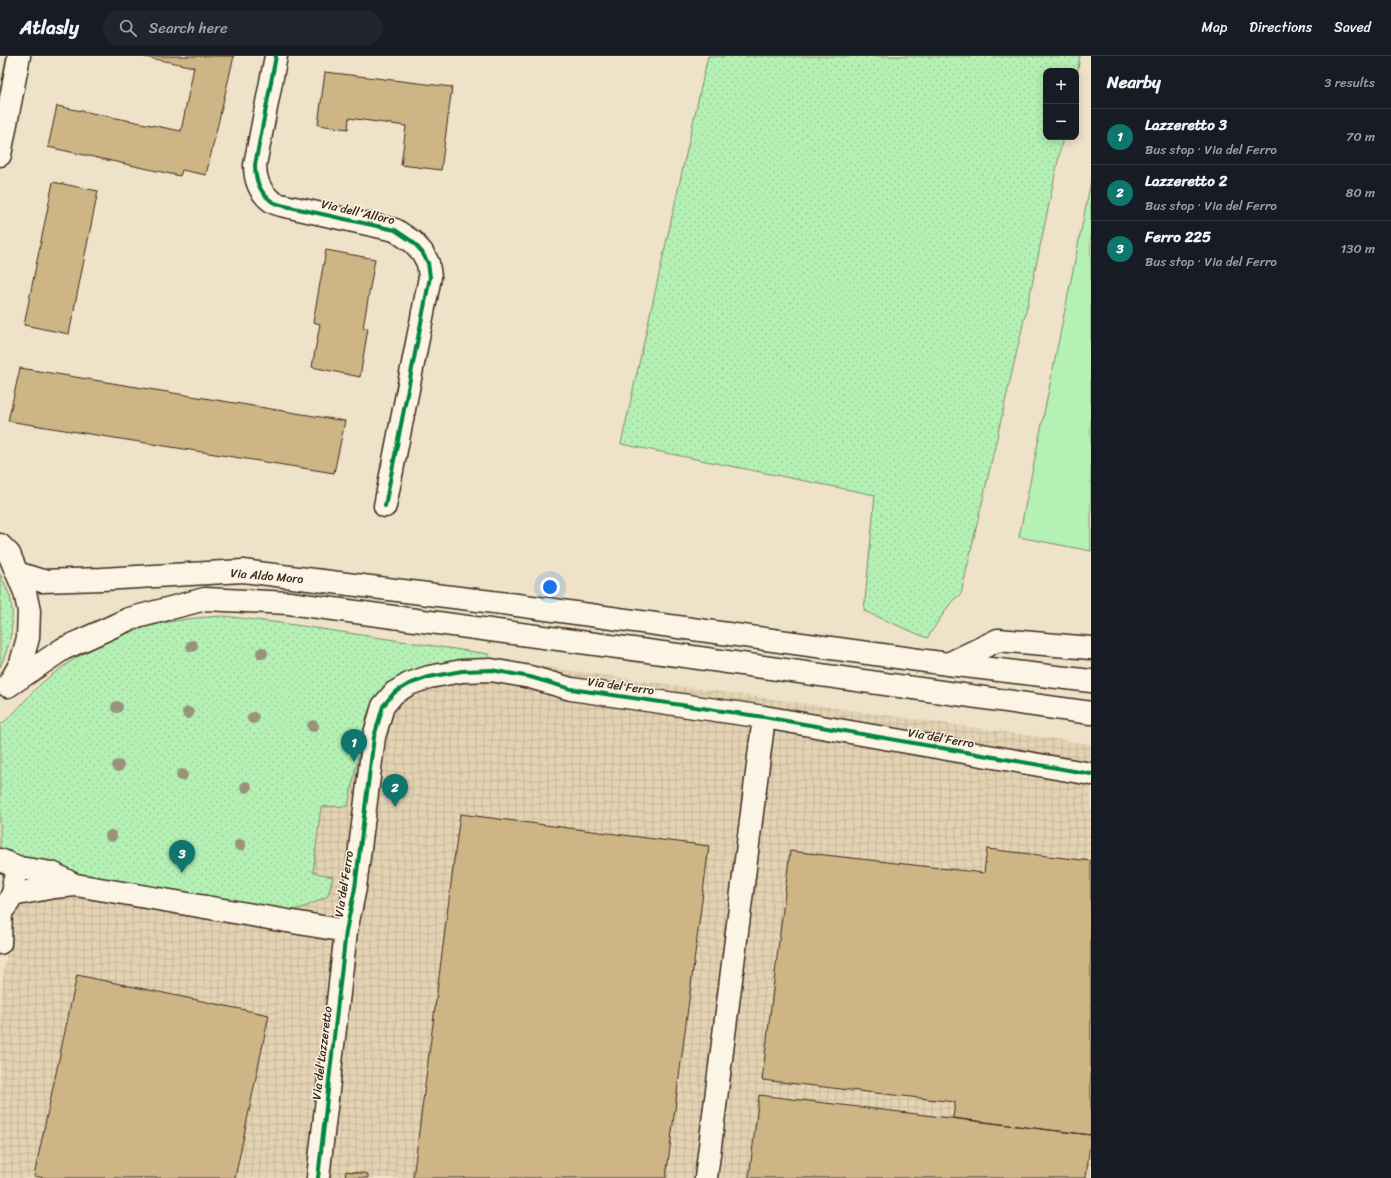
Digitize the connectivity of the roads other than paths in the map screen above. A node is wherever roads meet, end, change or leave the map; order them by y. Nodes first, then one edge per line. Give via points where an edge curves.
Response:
1 (19, 56) edge
2 (276, 56) edge
3 (0, 156) edge
4 (385, 506) dead end
5 (0, 545) edge
6 (17, 573) junction
7 (1091, 648) edge
8 (948, 664) junction
9 (1091, 681) edge
10 (4, 690) edge
11 (1091, 713) edge
12 (764, 717) junction
13 (1091, 774) edge
14 (0, 861) edge
15 (76, 885) junction
16 (5, 906) edge
17 (346, 930) junction
18 (0, 943) edge
19 (318, 1178) edge
20 (706, 1178) edge

1 - 3 street
2 - 4 street, Via dell'Alloro via 255,165 255,176 260,189 270,201 285,206 396,230 413,242 428,263 430,277
5 - 6 street via 9,554
6 - 8 street, Via Aldo Moro via 42,581 243,571 517,605
6 - 10 street via 29,611 28,638 21,663
7 - 8 street via 998,640
8 - 9 street
10 - 11 street via 62,649 129,618 205,599 289,603
12 - 13 street, Via del Ferro
12 - 17 street, Via del Ferro via 571,689 530,677 491,670 462,671 429,677 409,684 394,693 383,706 374,737 355,888
12 - 20 street
14 - 15 street, Via del Ferro via 20,868 52,873
14 - 16 street via 10,872 15,886
15 - 16 street, Via del Ferro via 54,886
15 - 17 street, Via del Ferro
16 - 18 street
17 - 19 street, Via del Lazzeretto

